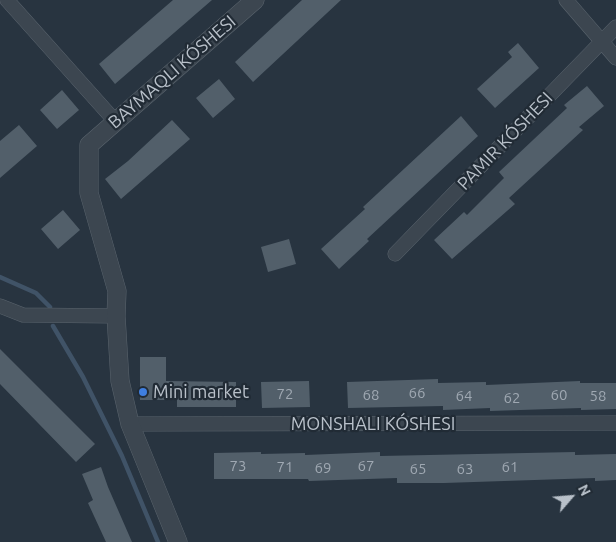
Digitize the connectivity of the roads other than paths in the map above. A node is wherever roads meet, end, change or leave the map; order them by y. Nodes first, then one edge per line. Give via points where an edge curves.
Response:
1 (6, 0) edge
2 (255, 0) edge
3 (566, 0) edge
4 (616, 27) edge
5 (602, 41) junction
6 (616, 58) edge
7 (116, 121) junction
8 (395, 254) dead end
9 (0, 306) edge
10 (116, 316) junction
11 (616, 423) edge
12 (130, 424) junction
13 (178, 542) edge

1 - 7 street
2 - 7 street
3 - 5 street
4 - 5 street, PAMIR KÓSHESI
5 - 6 street
5 - 8 street, PAMIR KÓSHESI
7 - 10 street via 89,145 89,193 117,291
9 - 10 street via 23,315
10 - 12 street via 120,381
11 - 12 street
12 - 13 street

